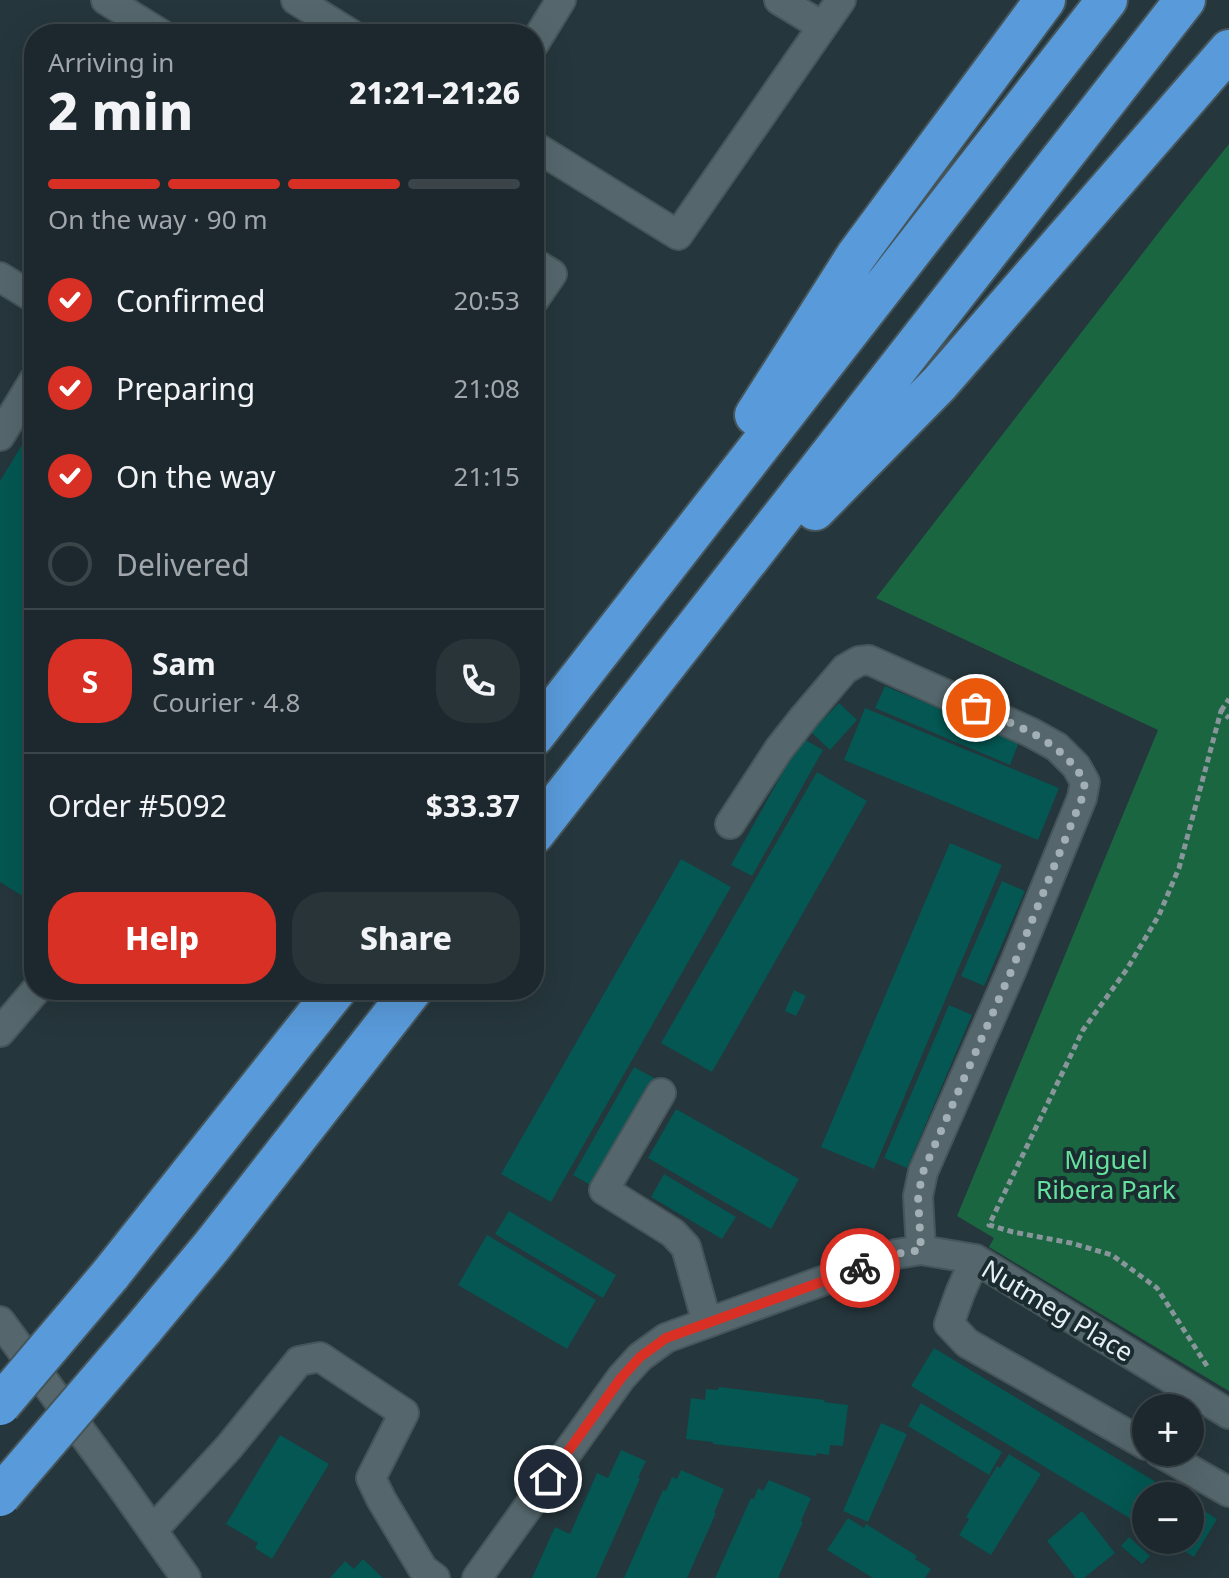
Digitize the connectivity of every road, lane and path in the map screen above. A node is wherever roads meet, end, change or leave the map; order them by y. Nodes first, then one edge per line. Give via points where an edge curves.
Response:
1 (106, 0) edge
2 (296, 0) edge
3 (561, 0) edge
4 (779, 0) edge
5 (841, 0) edge
6 (1045, 0) edge
7 (1107, 0) edge
8 (1185, 0) edge
9 (145, 24) edge
10 (335, 24) edge
11 (822, 26) junction
12 (544, 28) edge
13 (1229, 50) edge
14 (544, 152) edge
15 (544, 269) edge
16 (0, 277) edge
17 (544, 286) edge
18 (24, 292) edge
19 (24, 396) edge
20 (0, 436) edge
21 (628, 615) junction
22 (680, 647) junction
23 (1229, 699) edge
24 (1221, 711) junction
25 (1229, 718) edge
26 (544, 723) edge
27 (544, 821) edge
28 (730, 824) dead end
29 (27, 1000) edge
30 (328, 1000) edge
31 (404, 1000) edge
32 (0, 1032) edge
33 (661, 1093) dead end
34 (921, 1250) junction
35 (975, 1259) junction
36 (0, 1321) edge
37 (707, 1323) junction
38 (1211, 1372) dead end
39 (0, 1405) edge
40 (1229, 1414) edge
41 (1132, 1437) edge
42 (1184, 1466) edge
43 (1229, 1492) edge
44 (0, 1496) edge
45 (153, 1530) junction
46 (171, 1571) edge
47 (435, 1578) edge
48 (477, 1578) edge

1 - 9 street
2 - 10 street
3 - 12 street
4 - 11 street
5 - 11 street
6 - 21 highway via 856,256
7 - 21 highway
8 - 22 highway
11 - 14 street via 678,235
13 - 22 highway via 939,384
15 - 17 street via 552,274
16 - 18 street
19 - 20 street
21 - 26 highway
22 - 27 highway
23 - 24 path
24 - 25 path
24 - 38 path via 1179,868 1159,915 1083,1030 989,1225 1112,1255 1157,1288
28 - 34 street via 805,716 845,669 859,661 869,660 1030,732 1057,747 1085,782 1019,953 923,1172 918,1196
29 - 32 street
30 - 39 highway, bridge
31 - 44 highway, bridge via 212,1246
33 - 37 street via 604,1190 673,1233 686,1247
34 - 35 street, Nutmeg Place
34 - 37 street, Nutmeg Place via 896,1254
35 - 40 street, Nutmeg Place
35 - 41 street via 949,1324 967,1343
36 - 45 street
37 - 48 street, Nutmeg Place via 666,1338 640,1357
42 - 43 street
45 - 46 street
45 - 47 street via 299,1361 320,1357 404,1413 371,1478 423,1569

